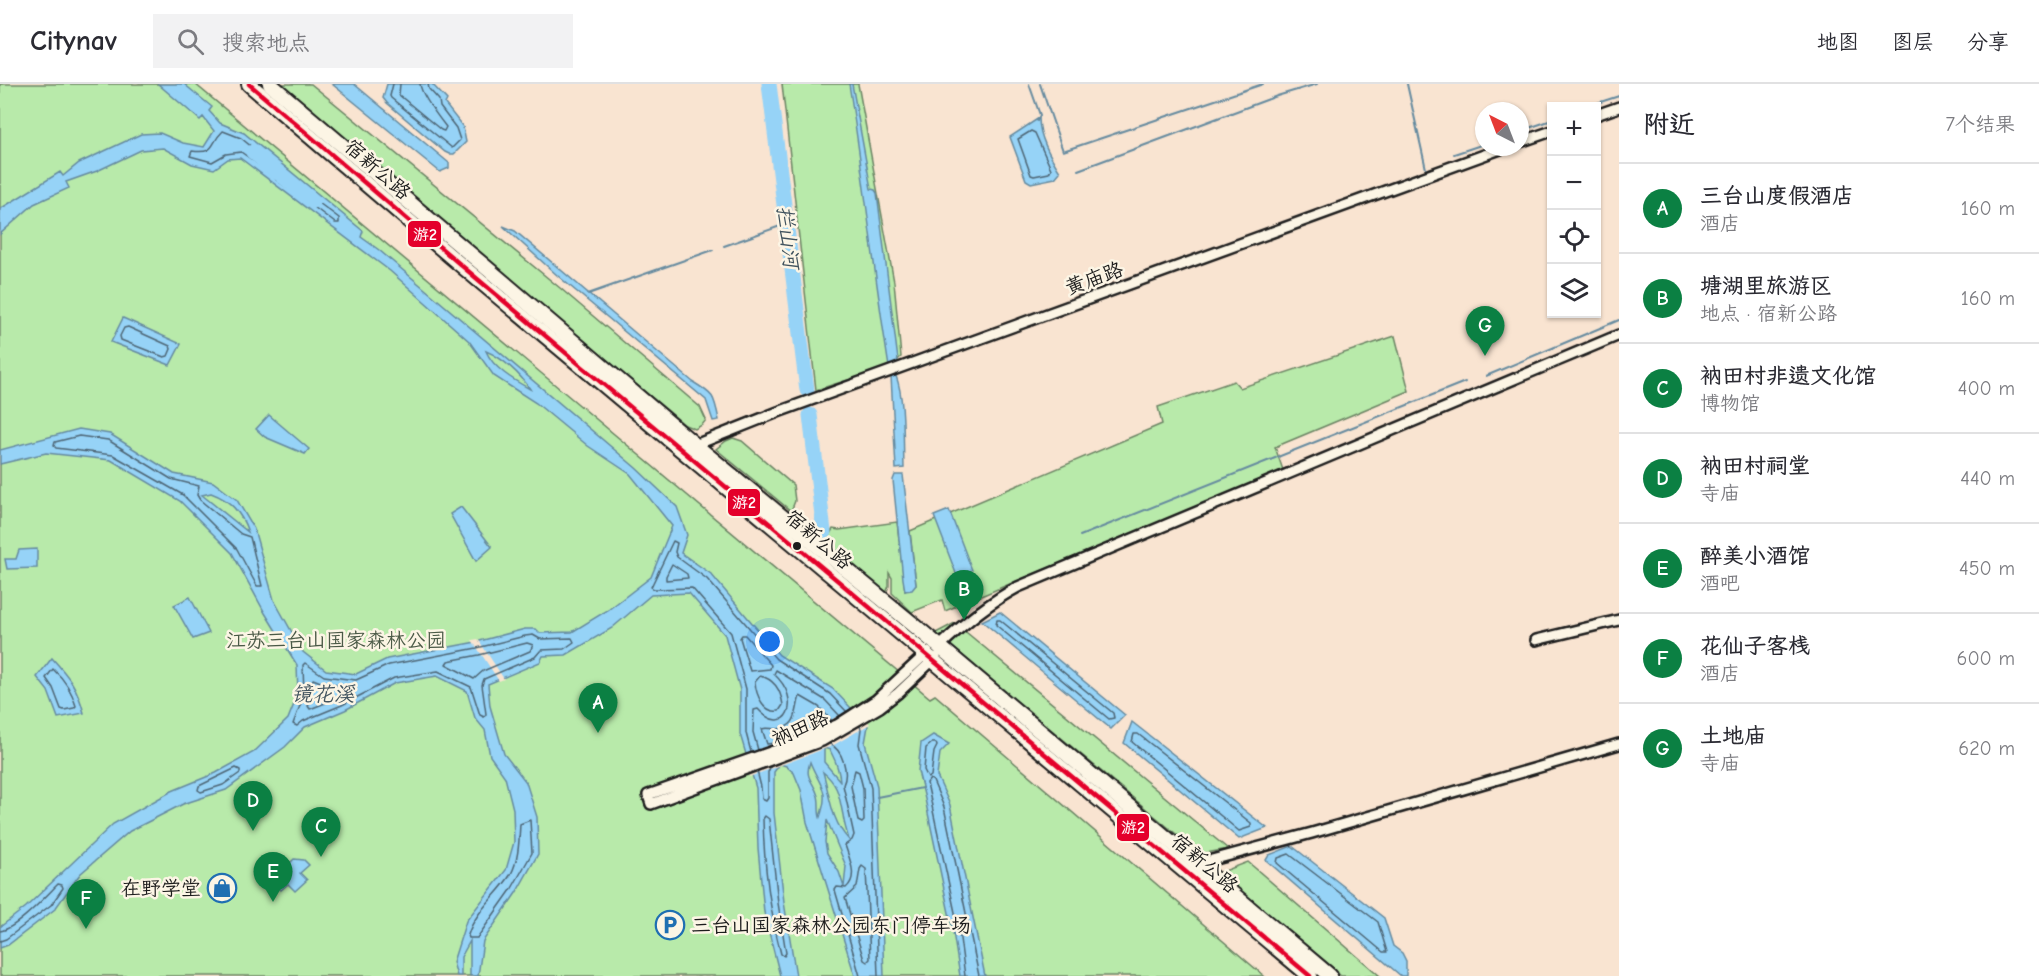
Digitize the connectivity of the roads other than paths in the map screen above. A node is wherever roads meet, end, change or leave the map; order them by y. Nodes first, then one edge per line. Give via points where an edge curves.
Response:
1 (249, 84) edge
2 (270, 84) edge
3 (1619, 107) edge
4 (1601, 113) edge
5 (1547, 132) edge
6 (1529, 139) edge
7 (1481, 156) edge
8 (1619, 334) edge
9 (695, 445) junction
10 (1619, 620) edge
11 (1536, 640) dead end
12 (935, 651) junction
13 (1619, 744) edge
14 (650, 799) dead end
15 (1197, 864) junction
16 (1310, 976) edge
17 (1330, 976) edge

1 - 12 highway, 宿新公路 via 472,274
2 - 9 highway, 宿新公路
3 - 4 street
5 - 6 street
7 - 9 street, 黄庙路
8 - 12 street, 衲田路 via 1018,587 978,612
9 - 12 highway, 宿新公路
10 - 11 street
12 - 14 street, 衲田路 via 878,704 743,766
12 - 15 highway, 宿新公路
12 - 16 highway, 宿新公路
13 - 15 street
15 - 17 highway, 宿新公路

